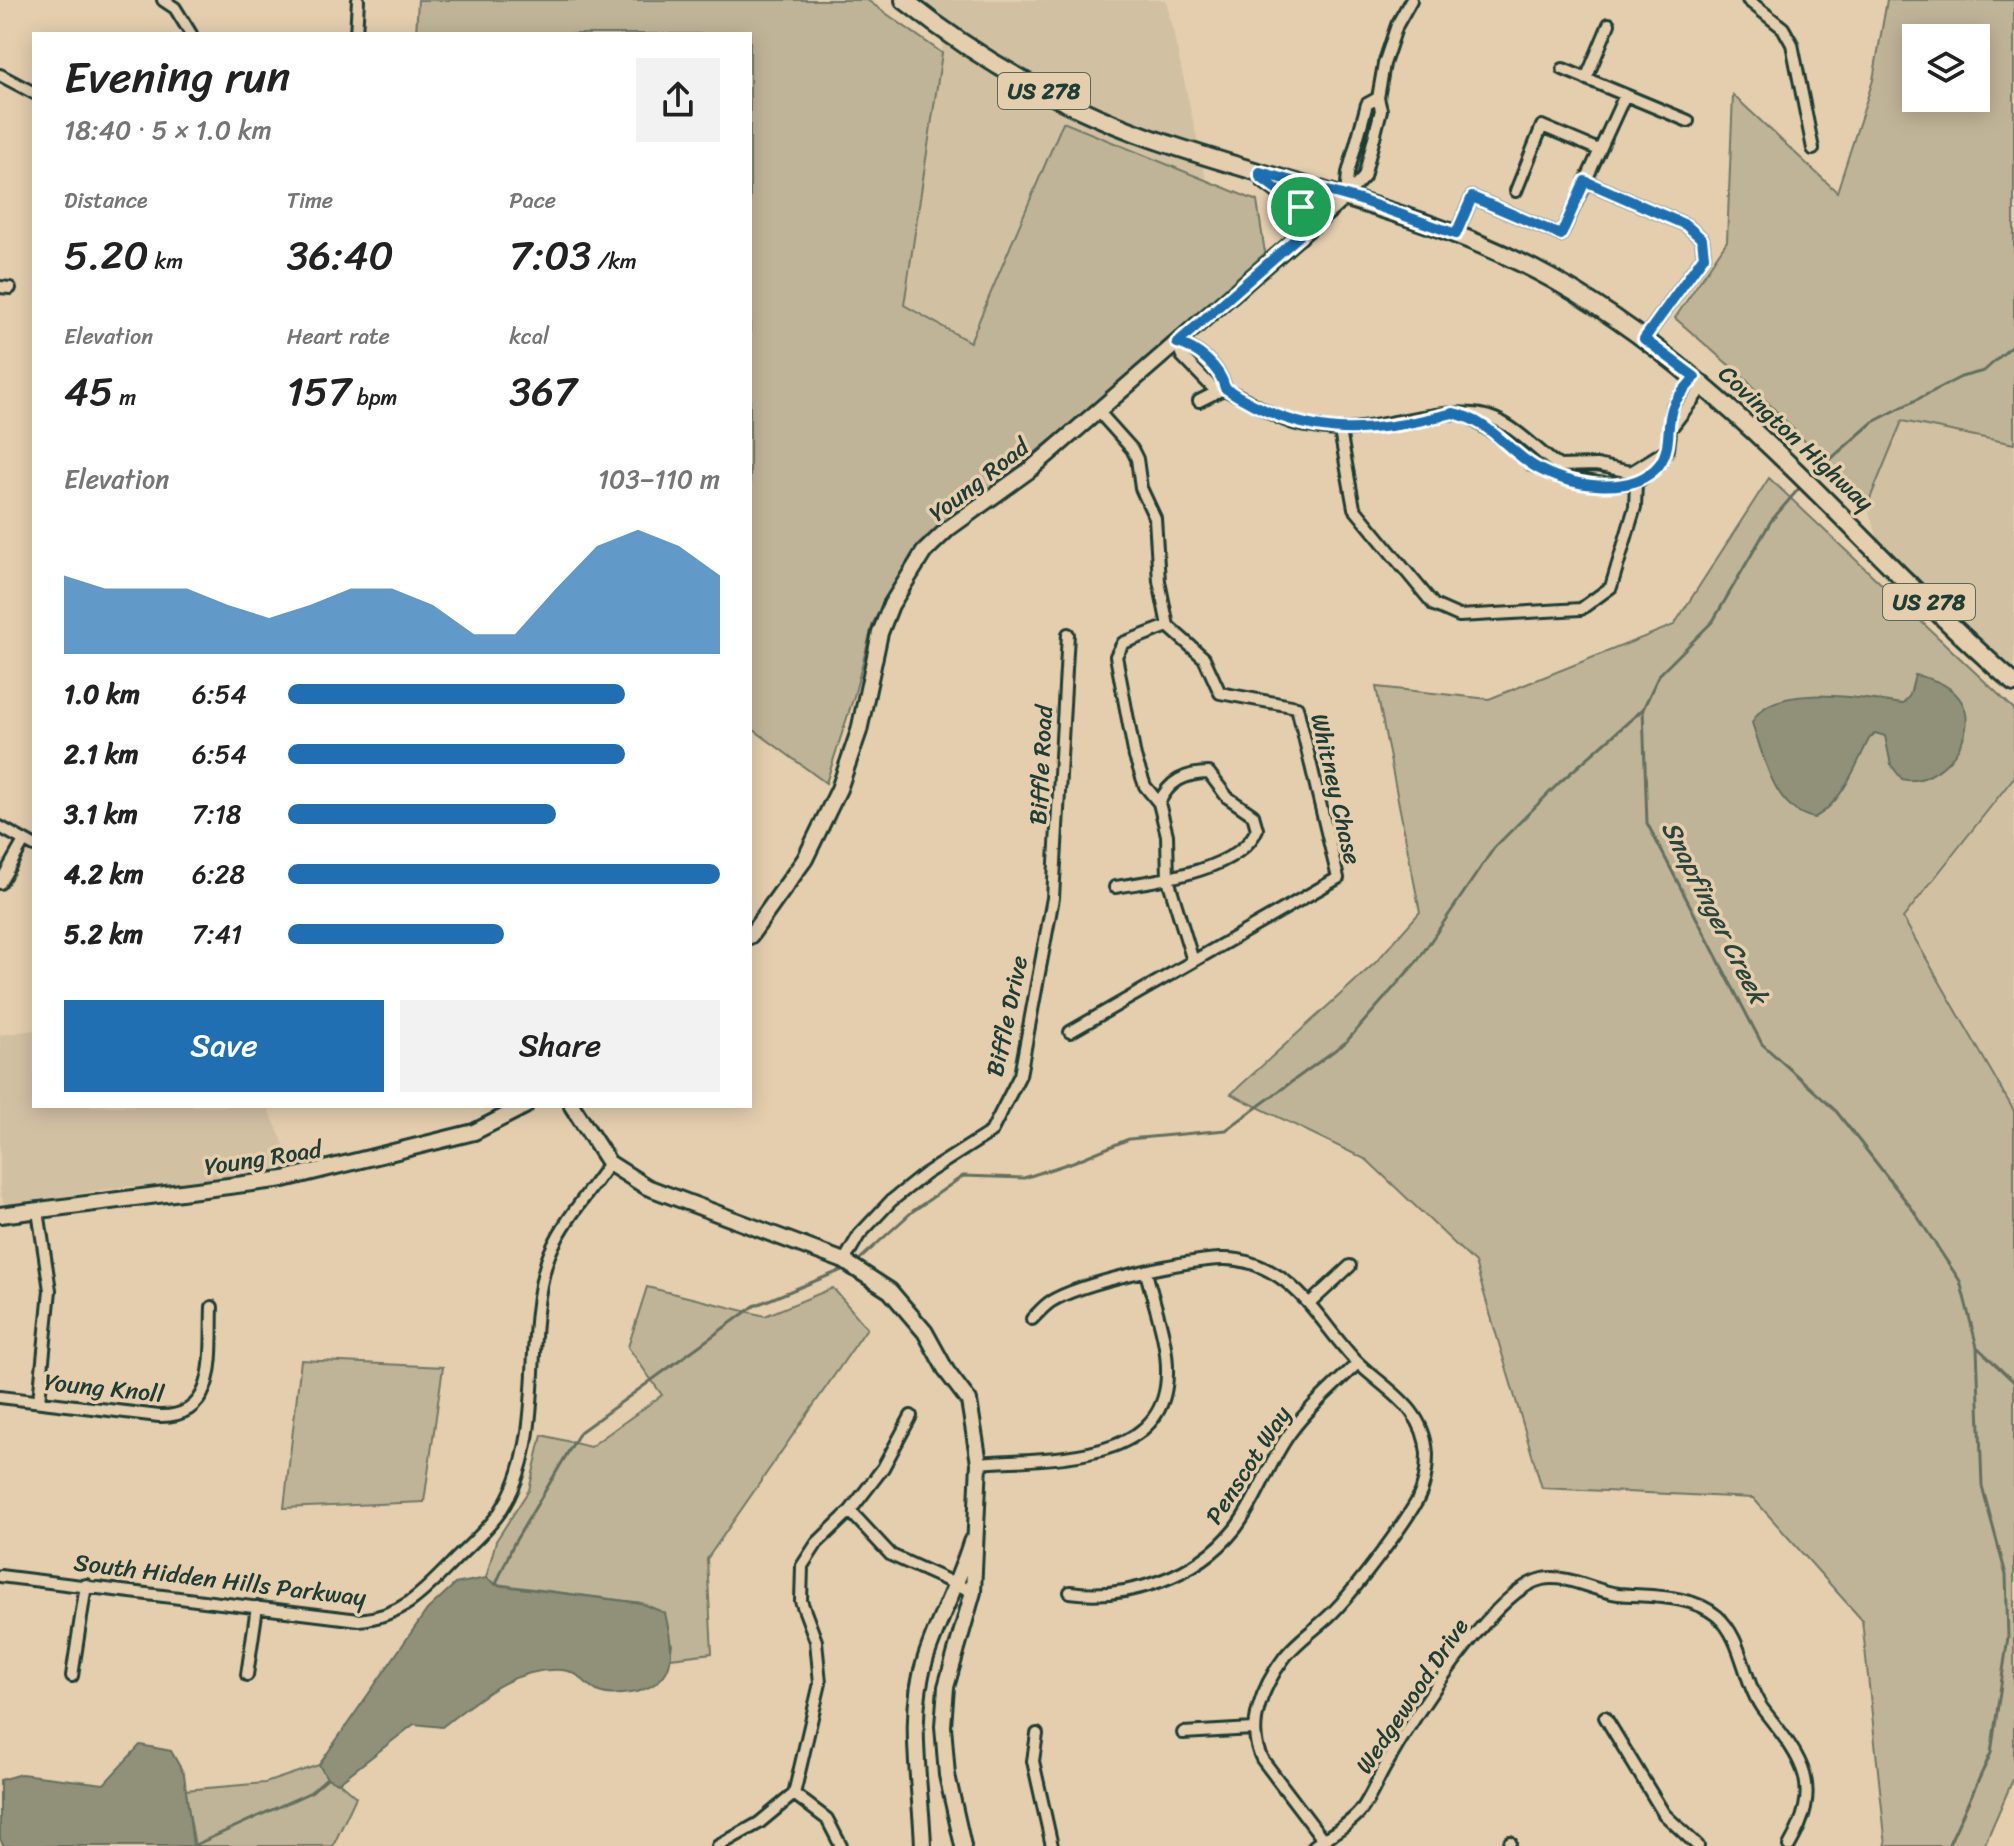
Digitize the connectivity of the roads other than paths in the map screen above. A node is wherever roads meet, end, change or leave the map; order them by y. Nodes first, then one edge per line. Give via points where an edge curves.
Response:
1 (163, 0) edge
2 (358, 0) edge
3 (904, 0) edge
4 (1411, 0) edge
5 (1748, 0) edge
6 (1609, 24) dead end
7 (190, 32) edge
8 (356, 32) edge
9 (1563, 69) dead end
10 (0, 75) edge
11 (1586, 79) junction
12 (32, 92) edge
13 (1625, 95) junction
14 (1378, 98) junction
15 (1688, 121) dead end
16 (1813, 149) dead end
17 (1599, 150) junction
18 (1260, 172) junction
19 (1585, 181) junction
20 (1516, 191) dead end
21 (1346, 196) junction
22 (1456, 234) junction
23 (1299, 236) junction
24 (1644, 339) junction
25 (1177, 343) junction
26 (1207, 362) junction
27 (1197, 372) junction
28 (1700, 381) junction
29 (1225, 388) junction
30 (1199, 401) dead end
31 (1098, 411) junction
32 (1468, 416) junction
33 (1340, 431) junction
34 (1668, 449) junction
35 (1631, 472) junction
36 (1636, 483) junction
37 (1168, 626) junction
38 (1068, 634) dead end
39 (2014, 683) edge
40 (1159, 803) junction
41 (0, 827) edge
42 (29, 843) edge
43 (1168, 879) junction
44 (0, 883) edge
45 (1115, 887) dead end
46 (1053, 898) joint
47 (752, 933) edge
48 (1193, 961) junction
49 (1070, 1032) dead end
50 (521, 1108) edge
51 (573, 1108) edge
52 (609, 1163) junction
53 (38, 1211) junction
54 (0, 1215) edge
55 (844, 1261) junction
56 (1350, 1266) dead end
57 (1146, 1272) junction
58 (1309, 1304) junction
59 (212, 1307) dead end
60 (1032, 1319) dead end
61 (1358, 1363) junction
62 (0, 1397) edge
63 (39, 1401) junction
64 (911, 1416) dead end
65 (979, 1463) junction
66 (850, 1511) junction
67 (979, 1515) junction
68 (0, 1576) edge
69 (86, 1585) junction
70 (958, 1586) junction
71 (973, 1592) junction
72 (1070, 1592) dead end
73 (257, 1607) junction
74 (247, 1675) dead end
75 (72, 1676) dead end
76 (1605, 1717) dead end
77 (1253, 1729) junction
78 (1183, 1733) dead end
79 (1037, 1734) dead end
80 (794, 1794) junction
81 (1322, 1844) edge
82 (718, 1846) edge
83 (841, 1846) edge
84 (923, 1846) edge
85 (963, 1846) edge
86 (1052, 1846) edge
87 (1698, 1846) edge
88 (1789, 1846) edge

1 - 7 street via 175,8
2 - 8 street
3 - 18 main road, Covington Highway / US 278 via 965,47 1036,88 1155,139
4 - 14 street via 1397,25
5 - 16 street via 1783,28 1792,44
6 - 11 street
9 - 11 street
10 - 12 street
11 - 13 street
13 - 15 street
13 - 17 street
14 - 21 street via 1367,104
14 - 21 street via 1381,110 1364,177
17 - 19 street
17 - 20 street via 1542,126
18 - 21 main road, Covington Highway / US 278
18 - 23 main road via 1301,207
19 - 22 street via 1561,235 1472,197
19 - 24 street via 1686,225 1702,239 1704,256
21 - 22 main road, Covington Highway / US 278
21 - 23 street, Young Road
22 - 24 main road, Covington Highway / US 278 via 1554,280
23 - 25 street, Young Road
24 - 28 main road, Covington Highway / US 278
25 - 26 street via 1193,347
25 - 27 street
25 - 31 street, Young Road
26 - 27 street
26 - 29 street
27 - 29 street via 1213,388
28 - 34 street via 1673,406
28 - 39 main road, Covington Highway / US 278 via 1773,445
29 - 30 street
29 - 33 street via 1285,421
31 - 37 street via 1137,459 1141,488 1155,518
31 - 47 street, Young Road via 1031,469 949,528 906,577 880,633 859,731 839,789 805,859
32 - 33 street via 1453,413
32 - 35 street via 1496,420 1559,466 1596,465
32 - 36 street via 1532,465 1559,477
33 - 36 street via 1354,508 1434,605 1459,616 1581,609 1611,587 1635,507
34 - 35 street
34 - 36 street
35 - 36 street
37 - 40 street via 1123,643 1116,656 1135,757 1145,786
37 - 48 street, Whitney Chase via 1204,658 1220,693 1297,707 1338,878
38 - 46 street, Biffle Road
40 - 43 street via 1167,835
40 - 43 street via 1166,787 1179,779 1209,773 1227,797 1253,815 1257,829 1251,843 1211,865
41 - 42 street
42 - 44 street
43 - 45 street
43 - 48 street
46 - 55 street, Biffle Drive via 1020,1075 1000,1120 991,1132 891,1201 859,1235
48 - 49 street, Whitney Chase
50 - 53 street, Young Road via 474,1132 296,1177
51 - 52 street
52 - 55 street via 647,1187
52 - 73 street, South Hidden Hills Parkway via 547,1261 526,1437 516,1481 495,1519 403,1609 359,1620
53 - 54 street, Young Road
53 - 63 street via 50,1290
55 - 65 street via 890,1291 925,1332 969,1401
56 - 58 street
57 - 58 street via 1222,1259 1249,1262 1279,1277
57 - 60 street via 1051,1302
57 - 65 street via 1167,1375 1160,1407 1145,1428 1107,1450
58 - 61 street
59 - 63 street, Young Knoll via 206,1389 191,1410 176,1417 159,1416
61 - 72 street, Penscot Way via 1288,1435 1234,1530 1201,1561 1140,1586
61 - 77 street via 1399,1394 1417,1419 1427,1456 1423,1487 1337,1608 1284,1658
62 - 63 street, Young Knoll
64 - 66 street via 883,1468
65 - 67 street
66 - 70 street via 891,1555
66 - 80 street via 802,1566 801,1601 816,1641 820,1683
67 - 70 street
67 - 71 street
68 - 69 street, South Hidden Hills Parkway
69 - 73 street, South Hidden Hills Parkway
69 - 75 street
70 - 71 street
70 - 84 street via 926,1658 916,1721
71 - 85 street via 946,1687 943,1726 947,1775
73 - 74 street
76 - 87 street via 1664,1814
77 - 78 street
77 - 81 street via 1262,1759
79 - 86 street via 1033,1761
80 - 82 street via 759,1823
80 - 83 street via 827,1819
81 - 88 street, Wedgewood Drive via 1360,1812 1386,1764 1473,1638 1520,1588 1543,1579 1583,1583 1607,1593 1691,1601 1718,1617 1743,1660 1759,1705 1804,1768 1808,1798

